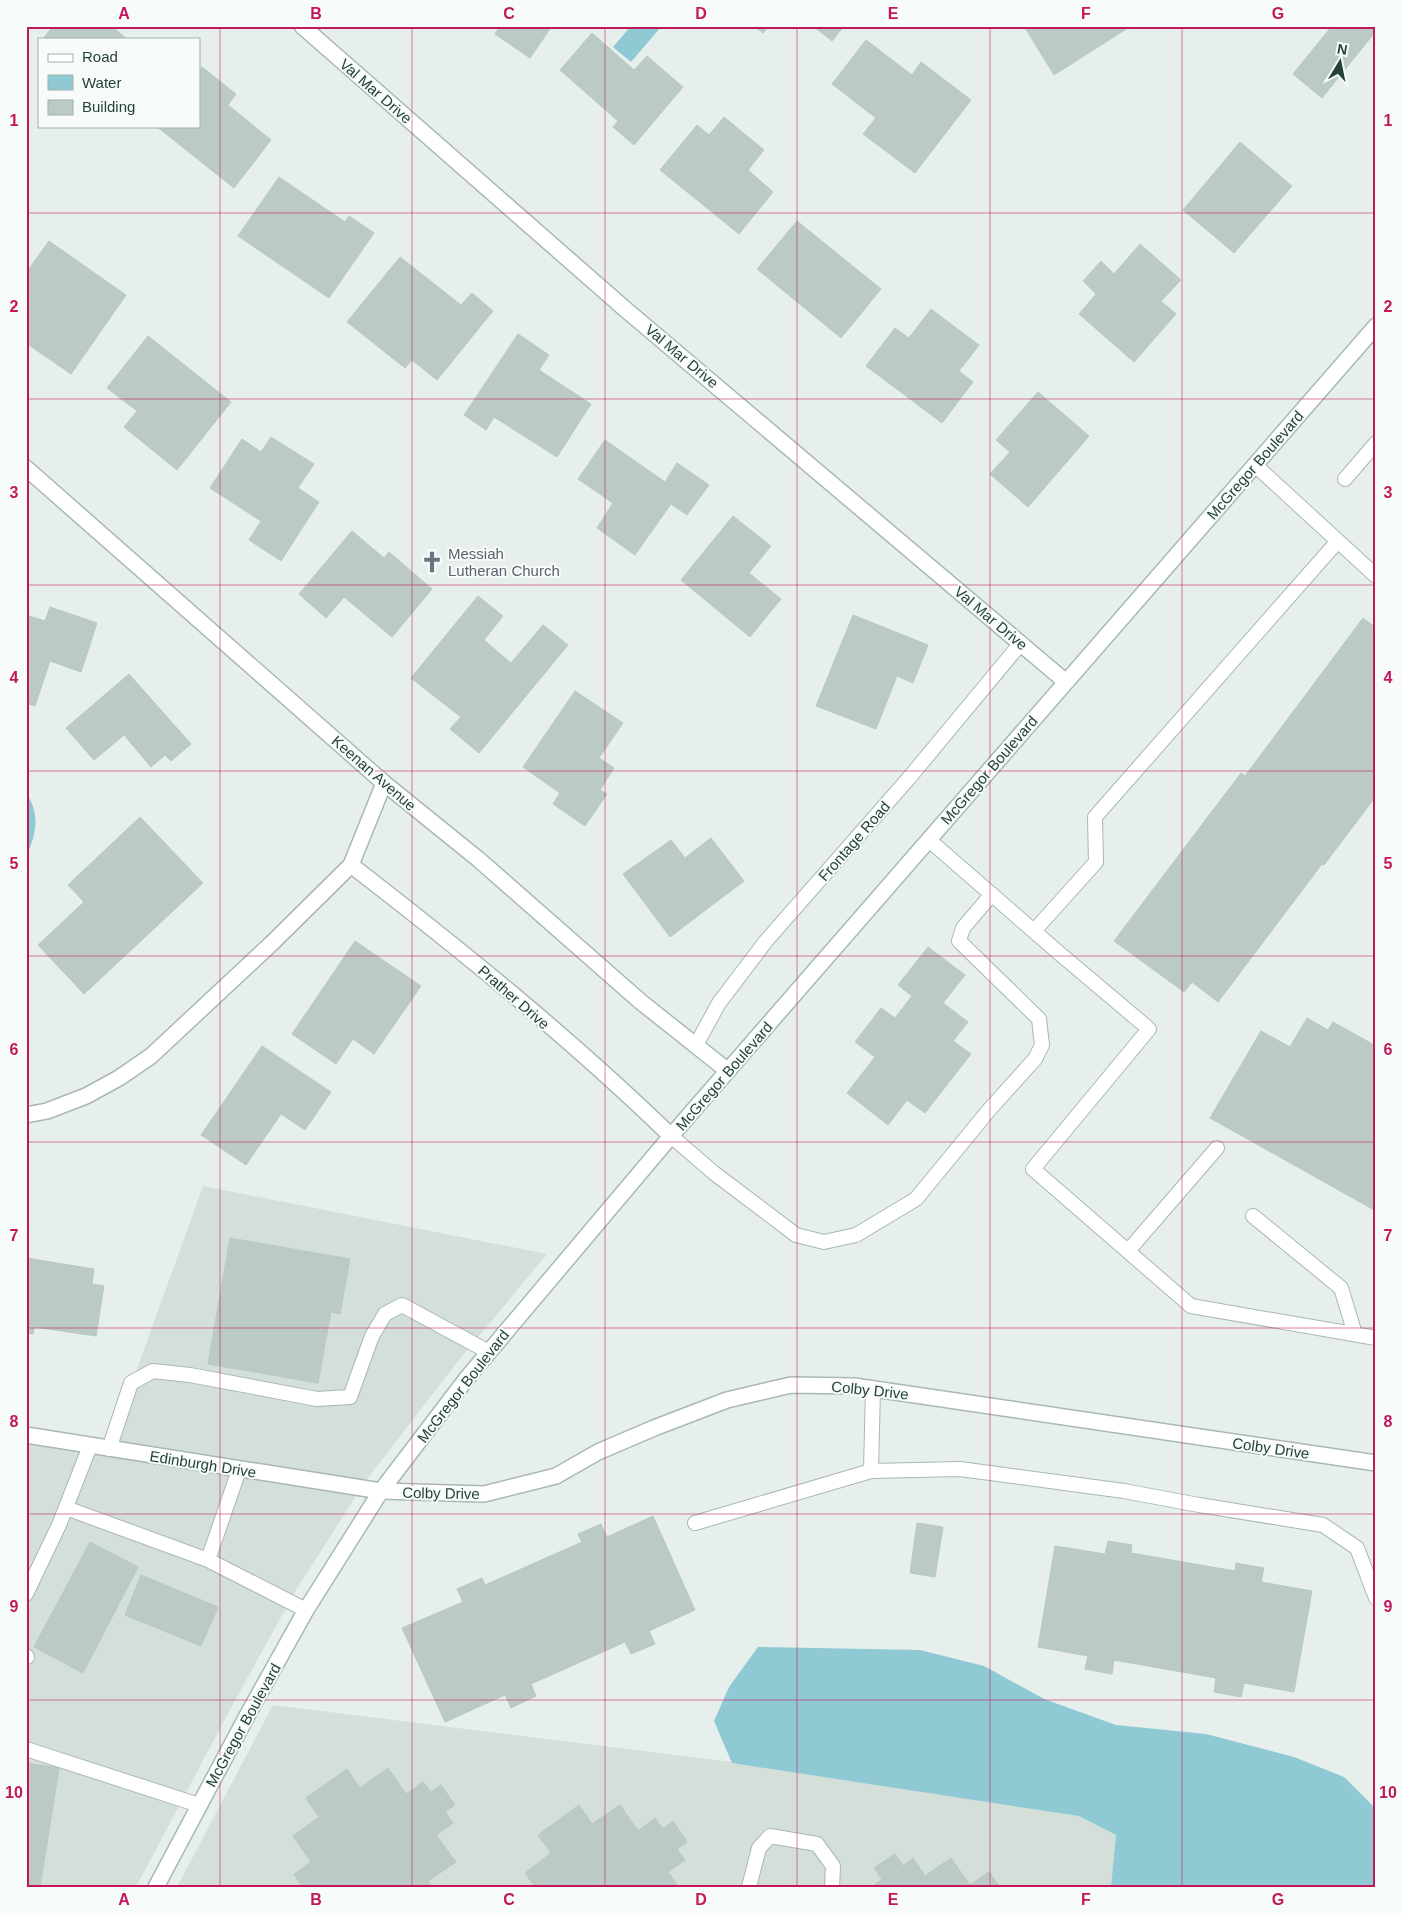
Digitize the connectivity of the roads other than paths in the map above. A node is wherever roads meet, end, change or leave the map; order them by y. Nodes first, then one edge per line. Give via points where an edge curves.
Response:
1 (302, 26) edge
2 (1376, 326) edge
3 (1376, 443) edge
4 (1255, 465) junction
5 (26, 468) edge
6 (1345, 479) dead end
7 (1337, 542) junction
8 (1376, 576) edge
9 (1021, 643) junction
10 (1066, 682) junction
11 (384, 783) junction
12 (929, 840) junction
13 (351, 865) junction
14 (992, 894) junction
15 (1034, 931) junction
16 (696, 1045) junction
17 (728, 1070) junction
18 (26, 1115) edge
19 (671, 1136) junction
20 (1217, 1148) dead end
21 (1253, 1216) dead end
22 (1128, 1251) junction
23 (1355, 1334) junction
24 (1376, 1338) edge
25 (489, 1352) junction
26 (873, 1389) junction
27 (26, 1435) edge
28 (90, 1446) junction
29 (109, 1449) junction
30 (1376, 1463) edge
31 (239, 1470) junction
32 (871, 1471) junction
33 (380, 1492) junction
34 (66, 1508) junction
35 (695, 1523) dead end
36 (208, 1560) junction
37 (26, 1594) edge
38 (1376, 1598) edge
39 (306, 1610) junction
40 (26, 1749) edge
41 (199, 1805) junction
42 (156, 1887) edge
43 (749, 1887) edge
44 (832, 1887) edge

1 - 9 street, Val Mar Drive via 625,308
2 - 4 street, McGregor Boulevard
3 - 6 lane
4 - 7 lane
4 - 10 street, McGregor Boulevard
5 - 11 street, Keenan Avenue
7 - 8 lane
7 - 15 lane via 1095,817 1096,862
9 - 10 street, Val Mar Drive
9 - 16 lane, Frontage Road via 910,778 766,941 719,1003
10 - 12 street, McGregor Boulevard
11 - 13 street
11 - 16 street, Keenan Avenue
12 - 14 lane
12 - 17 street, McGregor Boulevard
13 - 18 street via 151,1056 86,1096 47,1111
13 - 19 street, Prather Drive via 448,940 619,1086
14 - 15 lane
14 - 19 lane via 963,928 959,941 1039,1019 1042,1044 1035,1059 916,1199 856,1235 824,1242 796,1235
15 - 22 lane via 1149,1029 1033,1169
16 - 17 street, Keenan Avenue
17 - 19 street, McGregor Boulevard
19 - 25 street, McGregor Boulevard
20 - 22 lane
21 - 23 lane via 1341,1288
22 - 23 lane via 1191,1306
23 - 24 lane
25 - 29 lane via 402,1305 385,1314 372,1336 350,1397 316,1399 152,1371 131,1383
25 - 33 street, McGregor Boulevard
26 - 30 street, Colby Drive
26 - 32 lane
26 - 33 street, Colby Drive via 790,1385 727,1400 598,1452 556,1476 484,1494
27 - 28 street, Edinburgh Drive
28 - 29 street, Edinburgh Drive
28 - 34 lane
29 - 31 street, Edinburgh Drive
31 - 33 street, Edinburgh Drive
31 - 36 lane
32 - 35 lane
32 - 38 lane via 960,1469 1124,1491 1323,1525 1357,1548
33 - 39 street, McGregor Boulevard
34 - 36 lane
34 - 37 lane
36 - 39 lane
39 - 41 street, McGregor Boulevard
40 - 41 lane
41 - 42 street, McGregor Boulevard
43 - 44 lane via 759,1848 770,1836 817,1844 833,1866

